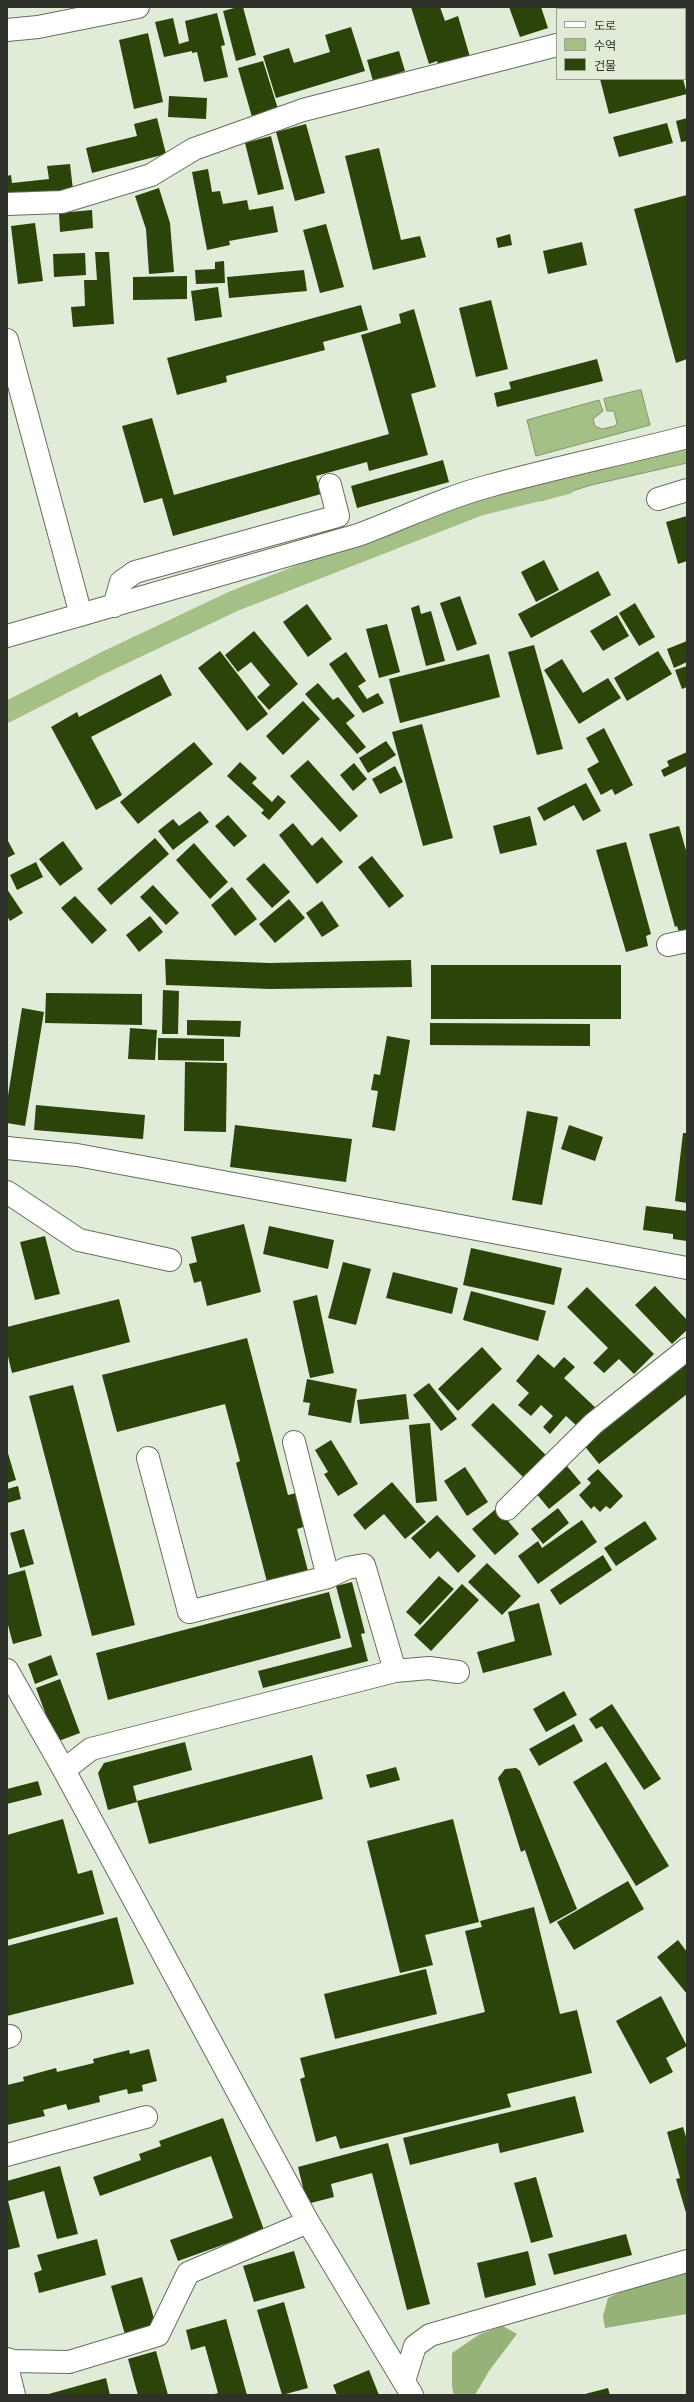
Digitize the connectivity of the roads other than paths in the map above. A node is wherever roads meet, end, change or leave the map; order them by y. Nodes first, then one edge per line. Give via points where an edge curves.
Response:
1 (138, 7) edge
2 (7, 30) edge
3 (556, 45) edge
4 (7, 204) edge
5 (7, 340) edge
6 (687, 437) edge
7 (330, 485) dead end
8 (687, 490) edge
9 (658, 498) dead end
10 (114, 606) junction
11 (81, 615) junction
12 (7, 636) edge
13 (7, 1148) edge
14 (7, 1192) edge
15 (170, 1260) dead end
16 (687, 1268) edge
17 (687, 1349) edge
18 (294, 1442) dead end
19 (148, 1458) dead end
20 (508, 1509) dead end
21 (337, 1572) junction
22 (7, 1670) edge
23 (395, 1671) junction
24 (458, 1672) dead end
25 (64, 1770) junction
26 (146, 2117) dead end
27 (7, 2155) edge
28 (308, 2222) junction
29 (687, 2261) edge
30 (7, 2359) edge
31 (7, 2366) edge
32 (408, 2388) edge
33 (14, 2395) edge

1 - 2 street via 38,27
3 - 4 street via 303,110 194,149 152,175 62,202
5 - 11 street
6 - 10 street via 488,486 430,505 407,517 358,535
7 - 10 street via 338,516 136,572 121,582
8 - 9 street
10 - 11 street
11 - 12 street
13 - 16 street via 77,1155
14 - 15 street via 79,1240
17 - 20 street via 593,1424
18 - 21 street
19 - 21 street via 189,1612
21 - 23 street via 364,1565
22 - 25 street
23 - 24 street via 429,1668
23 - 25 street via 91,1749
25 - 28 street
26 - 27 street
28 - 30 street via 188,2273 158,2335 68,2362 13,2362
28 - 32 street
29 - 32 street via 430,2335 415,2346
31 - 33 street

